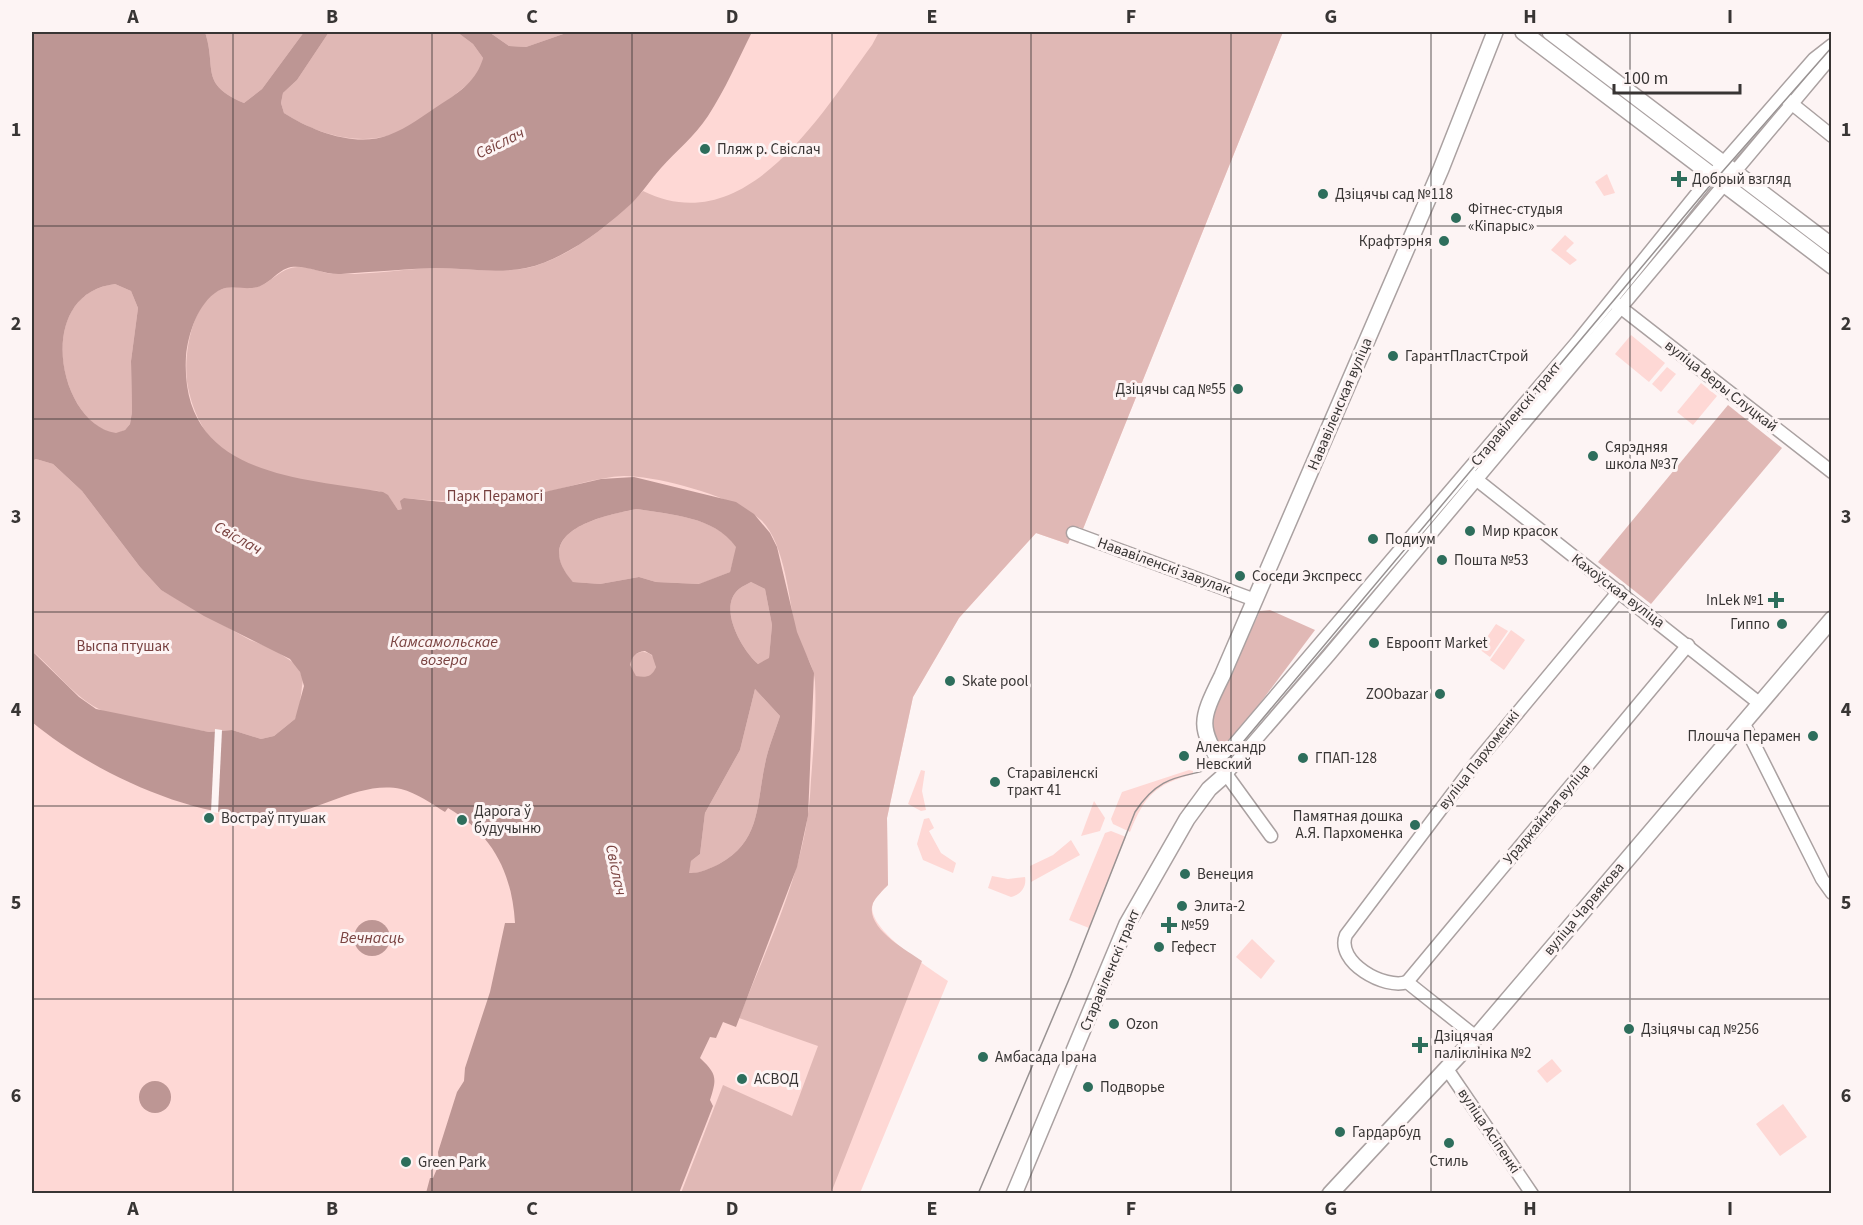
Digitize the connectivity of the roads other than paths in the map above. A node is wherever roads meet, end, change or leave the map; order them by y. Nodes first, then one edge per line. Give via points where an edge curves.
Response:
1 (1495, 32) edge
2 (1523, 32) edge
3 (1550, 32) edge
4 (1832, 45) edge
5 (1832, 56) edge
6 (1787, 100) junction
7 (1675, 126) junction
8 (1832, 136) edge
9 (1665, 138) junction
10 (1730, 166) junction
11 (1719, 179) junction
12 (1832, 246) edge
13 (1832, 266) edge
14 (1616, 303) junction
15 (1832, 472) edge
16 (1472, 476) junction
17 (1073, 532) dead end
18 (1619, 591) junction
19 (1255, 600) junction
20 (1832, 619) edge
21 (1688, 645) junction
22 (1759, 703) junction
23 (1743, 722) junction
24 (1223, 768) junction
25 (1271, 836) dead end
26 (1827, 876) edge
27 (1832, 893) edge
28 (1407, 982) junction
29 (1476, 1037) junction
30 (1447, 1069) junction
31 (1014, 1194) edge
32 (1330, 1194) edge
33 (1532, 1194) edge

1 - 19 main road, Нававіленская вуліца via 1441,169
2 - 9 main road
3 - 7 main road
4 - 6 street, Старавіленскі тракт via 1814,59
5 - 6 street, Старавіленскі тракт
6 - 8 street
6 - 10 street, Старавіленскі тракт
7 - 9 main road via 1675,138
7 - 10 main road
9 - 11 main road
10 - 11 street, Старавіленскі тракт
10 - 12 main road
11 - 13 main road
11 - 14 street, Старавіленскі тракт
14 - 15 street, вуліца Веры Слуцкай
14 - 16 street, Старавіленскі тракт
16 - 18 street, Кахоўская вуліца
16 - 24 street, Старавіленскі тракт
17 - 19 street, Нававіленскі завулак
18 - 21 street, Кахоўская вуліца
18 - 28 street, вуліца Пархоменкі via 1475,764 1346,935 1345,949 1357,965 1389,984
19 - 24 main road, Нававіленская вуліца via 1204,716 1206,737
20 - 22 main road, вуліца Чарвякова
21 - 22 street, Кахоўская вуліца
21 - 28 street, Ураджайная вуліца
22 - 23 main road, вуліца Чарвякова
23 - 26 street
23 - 29 main road, вуліца Чарвякова
24 - 25 street
24 - 31 main road, Старавіленскі тракт via 1187,819 1127,924
26 - 27 street
28 - 29 street
29 - 30 main road, вуліца Чарвякова
30 - 32 main road, вуліца Чарвякова
30 - 33 street, вуліца Асіпенкі

